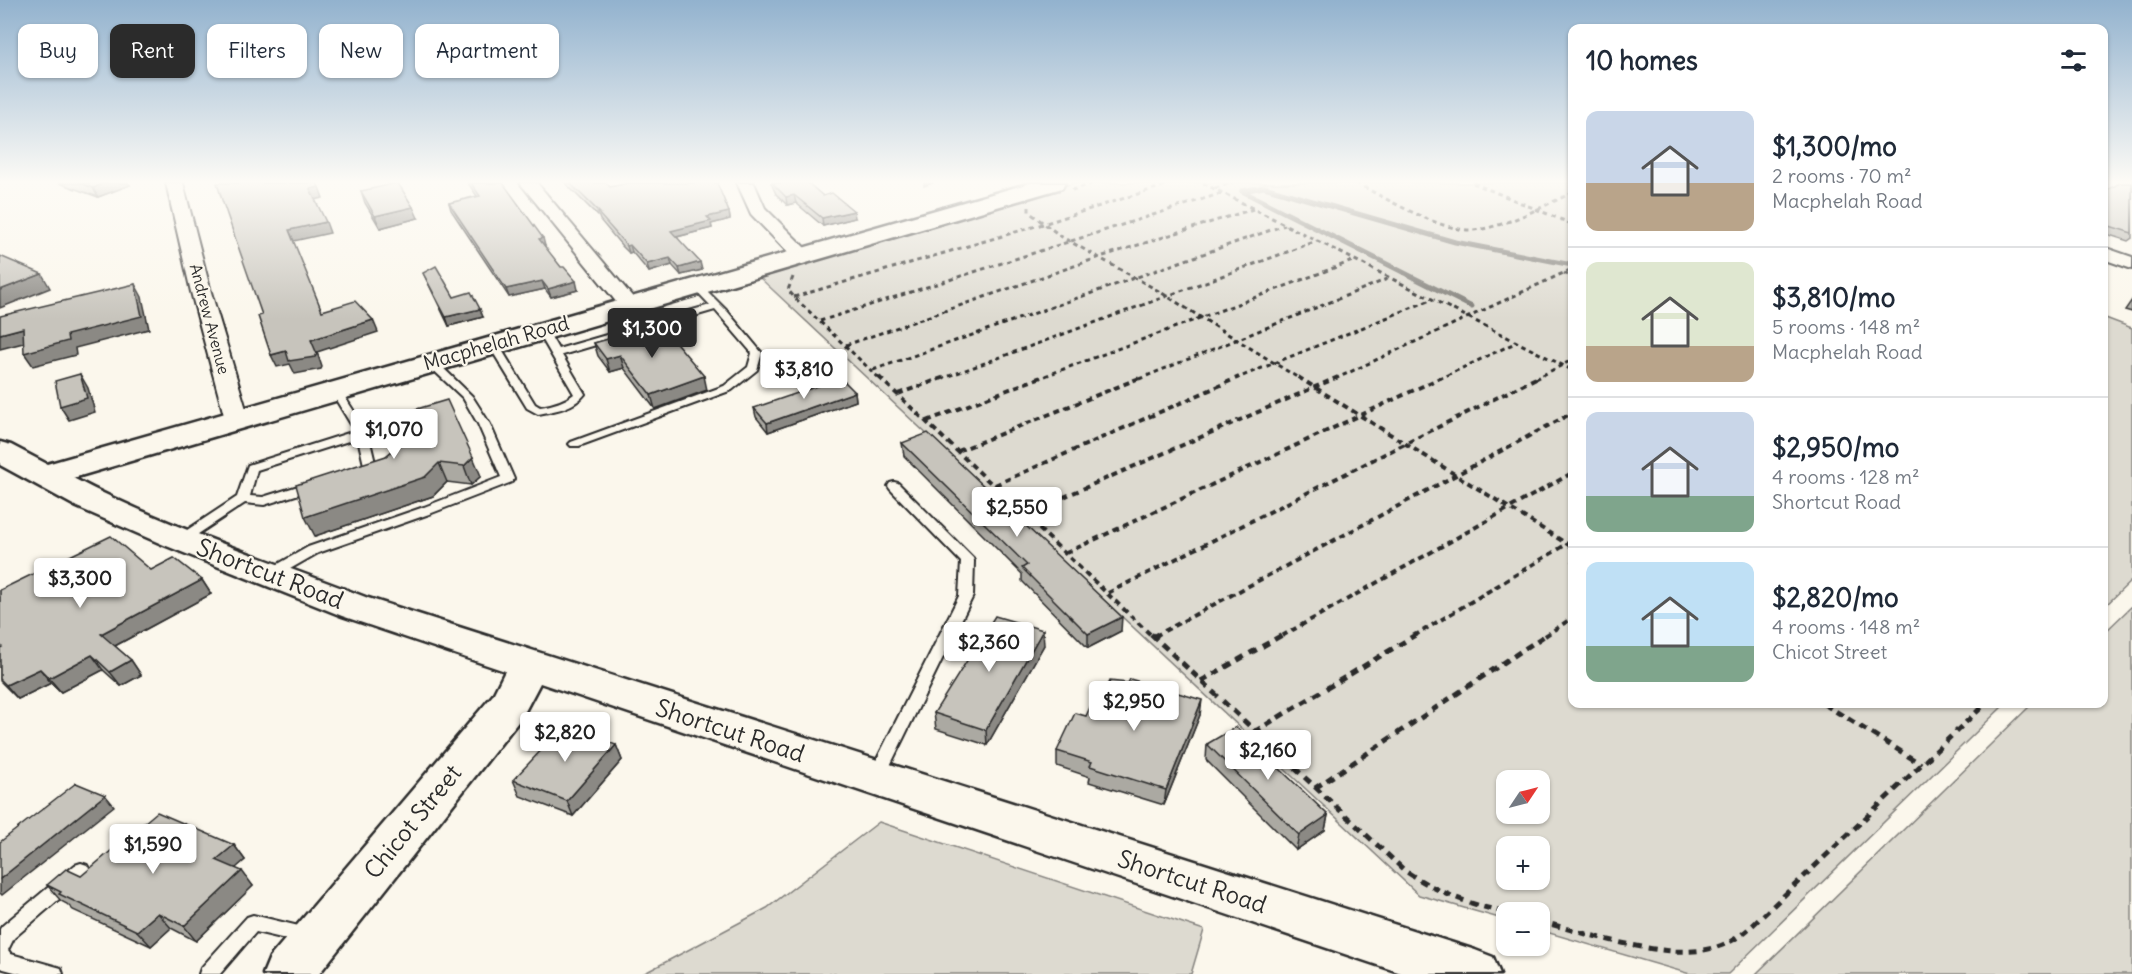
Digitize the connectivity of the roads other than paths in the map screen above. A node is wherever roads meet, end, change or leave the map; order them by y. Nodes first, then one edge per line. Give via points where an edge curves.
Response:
1 (185, 228) edge
2 (566, 228) edge
3 (772, 228) edge
4 (922, 228) edge
5 (2108, 256) edge
6 (2132, 263) edge
7 (802, 264) junction
8 (697, 286) junction
9 (629, 305) junction
10 (717, 306) junction
11 (542, 330) junction
12 (492, 344) junction
13 (556, 353) junction
14 (431, 362) junction
15 (335, 390) junction
16 (237, 419) junction
17 (362, 434) junction
18 (575, 444) dead end
19 (0, 452) edge
20 (349, 474) edge
21 (43, 476) junction
22 (328, 480) edge
23 (894, 486) dead end
24 (243, 500) junction
25 (182, 539) junction
26 (270, 574) junction
27 (527, 664) junction
28 (875, 778) junction
29 (81, 870) dead end
30 (317, 939) junction
31 (0, 947) edge
32 (0, 954) edge
33 (54, 974) edge
34 (208, 974) edge
35 (288, 974) edge
36 (1475, 974) edge

1 - 16 street, Andrew Avenue
2 - 9 street
3 - 7 street
4 - 7 main road, Macphelah Road
5 - 6 street
7 - 8 main road, Macphelah Road
8 - 9 main road, Macphelah Road
8 - 10 lane
9 - 11 main road, Macphelah Road
10 - 13 lane
10 - 18 lane via 757,353 753,368 728,388
11 - 12 main road, Macphelah Road
11 - 13 lane
12 - 13 lane via 538,411 549,410 580,394
12 - 14 main road, Macphelah Road
14 - 15 main road, Macphelah Road
14 - 26 lane via 467,396 508,479 313,550
15 - 16 main road, Macphelah Road
15 - 17 lane
16 - 21 main road, Macphelah Road
17 - 20 lane via 370,467
17 - 24 lane via 252,468
19 - 21 main road, Shortcut Road
21 - 25 main road, Shortcut Road
22 - 24 lane via 264,501
23 - 28 lane via 968,561 966,596
24 - 25 lane
25 - 26 main road, Shortcut Road
26 - 27 main road, Shortcut Road via 355,607
27 - 28 main road, Shortcut Road
27 - 30 main road, Chicot Street via 508,706
28 - 36 main road, Shortcut Road
29 - 31 lane via 8,932
30 - 34 lane via 253,923
30 - 35 main road, Chicot Street
32 - 33 lane via 5,961

